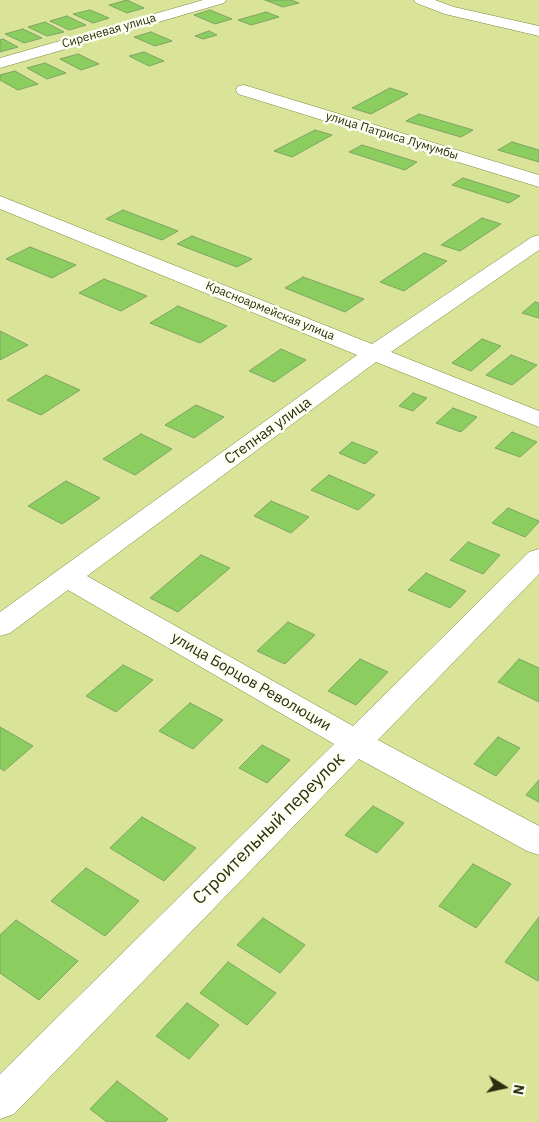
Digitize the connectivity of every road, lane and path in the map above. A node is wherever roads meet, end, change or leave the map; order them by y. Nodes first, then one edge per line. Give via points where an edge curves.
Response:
1 (219, 0) edge
2 (422, 0) edge
3 (539, 31) edge
4 (0, 63) edge
5 (244, 90) dead end
6 (539, 181) edge
7 (0, 202) edge
8 (539, 241) edge
9 (374, 353) junction
10 (539, 420) edge
11 (539, 558) edge
12 (69, 578) junction
13 (0, 626) edge
14 (355, 742) junction
15 (539, 842) edge
16 (0, 1101) edge

1 - 4 street, Сиреневая улица
2 - 3 street via 450,11
5 - 6 street, улица Патриса Лумумбы
7 - 9 street, Красноармейская улица
8 - 9 street, Степная улица
9 - 10 street, Красноармейская улица
9 - 12 street, Степная улица
11 - 14 street, Строительный переулок
12 - 13 street, Степная улица
12 - 14 street, улица Борцов Революции
14 - 15 street, улица Борцов Революции
14 - 16 street, Строительный переулок

